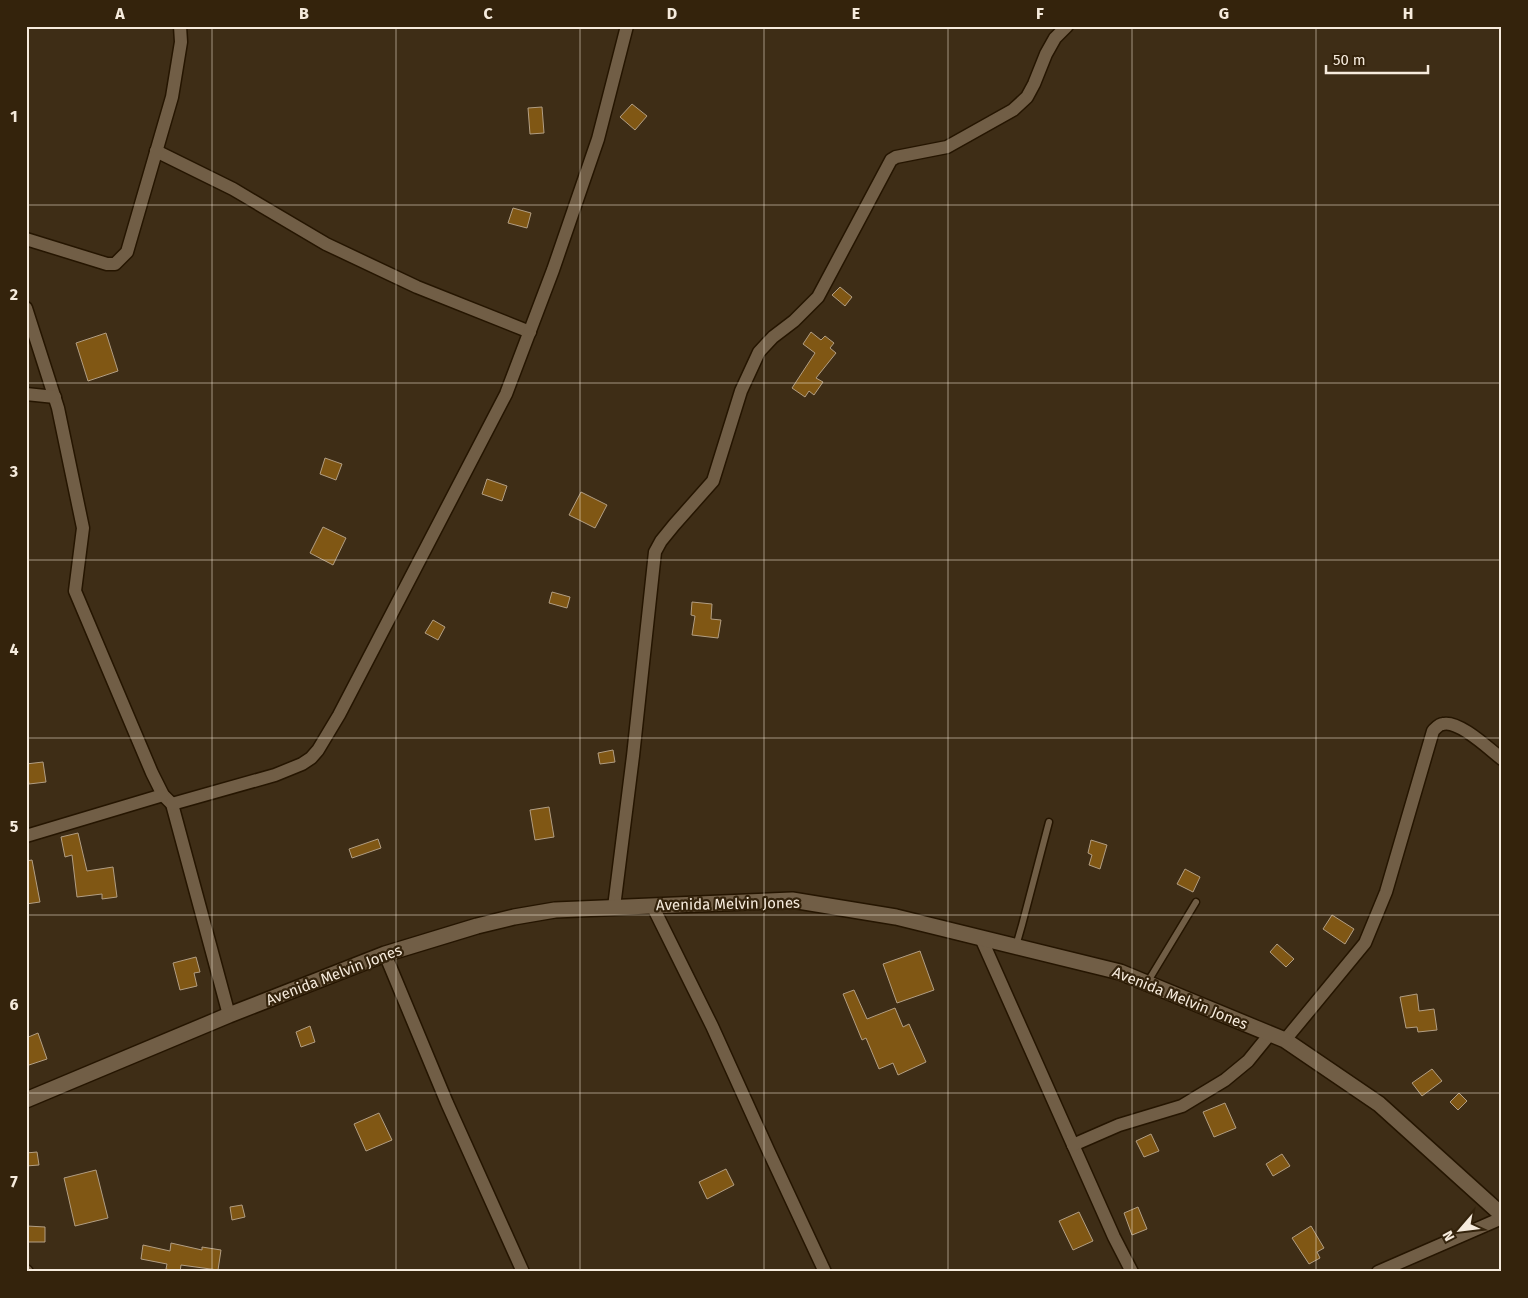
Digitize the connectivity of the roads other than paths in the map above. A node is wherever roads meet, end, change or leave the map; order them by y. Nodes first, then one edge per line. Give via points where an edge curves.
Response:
1 (180, 26) edge
2 (627, 26) edge
3 (1067, 26) edge
4 (156, 151) junction
5 (26, 239) edge
6 (26, 308) edge
7 (530, 332) junction
8 (26, 394) edge
9 (55, 397) junction
10 (1502, 759) edge
11 (167, 800) junction
12 (1049, 822) dead end
13 (26, 836) edge
14 (1196, 902) dead end
15 (652, 905) junction
16 (614, 907) junction
17 (981, 938) junction
18 (1016, 946) junction
19 (385, 954) junction
20 (1147, 983) junction
21 (229, 1015) junction
22 (1270, 1034) junction
23 (1285, 1040) junction
24 (26, 1100) edge
25 (1073, 1145) junction
26 (1502, 1216) edge
27 (523, 1272) edge
28 (825, 1272) edge
29 (1132, 1272) edge
30 (1378, 1272) edge

1 - 4 street via 181,42 172,97
2 - 7 street via 598,139
3 - 16 street via 1051,46 1027,97 1013,110 947,147 891,160 818,297 760,352 741,391 713,481 654,552
4 - 5 street via 127,252 121,260 107,264
4 - 7 street via 233,189 342,252 417,287
6 - 9 street
7 - 11 street via 506,394 318,750 290,770
8 - 9 street
9 - 11 street via 83,528 75,591
10 - 23 street via 1458,726 1445,723 1434,730 1386,892 1365,943
11 - 13 street
11 - 21 street
12 - 18 lane
14 - 20 lane
15 - 16 street, Avenida Melvin Jones
15 - 17 street, Avenida Melvin Jones via 792,900 896,917
15 - 28 street via 712,1026
16 - 19 street, Avenida Melvin Jones via 555,910 514,917
17 - 18 street, Avenida Melvin Jones
17 - 25 street
18 - 20 street, Avenida Melvin Jones via 1120,972
19 - 21 street, Avenida Melvin Jones
19 - 27 street via 446,1103
20 - 22 street, Avenida Melvin Jones
21 - 24 street, Avenida Melvin Jones
22 - 23 street, Avenida Melvin Jones
22 - 25 street via 1240,1068 1182,1106 1119,1125
23 - 26 street, Avenida Melvin Jones via 1379,1104
25 - 29 street
26 - 30 street

